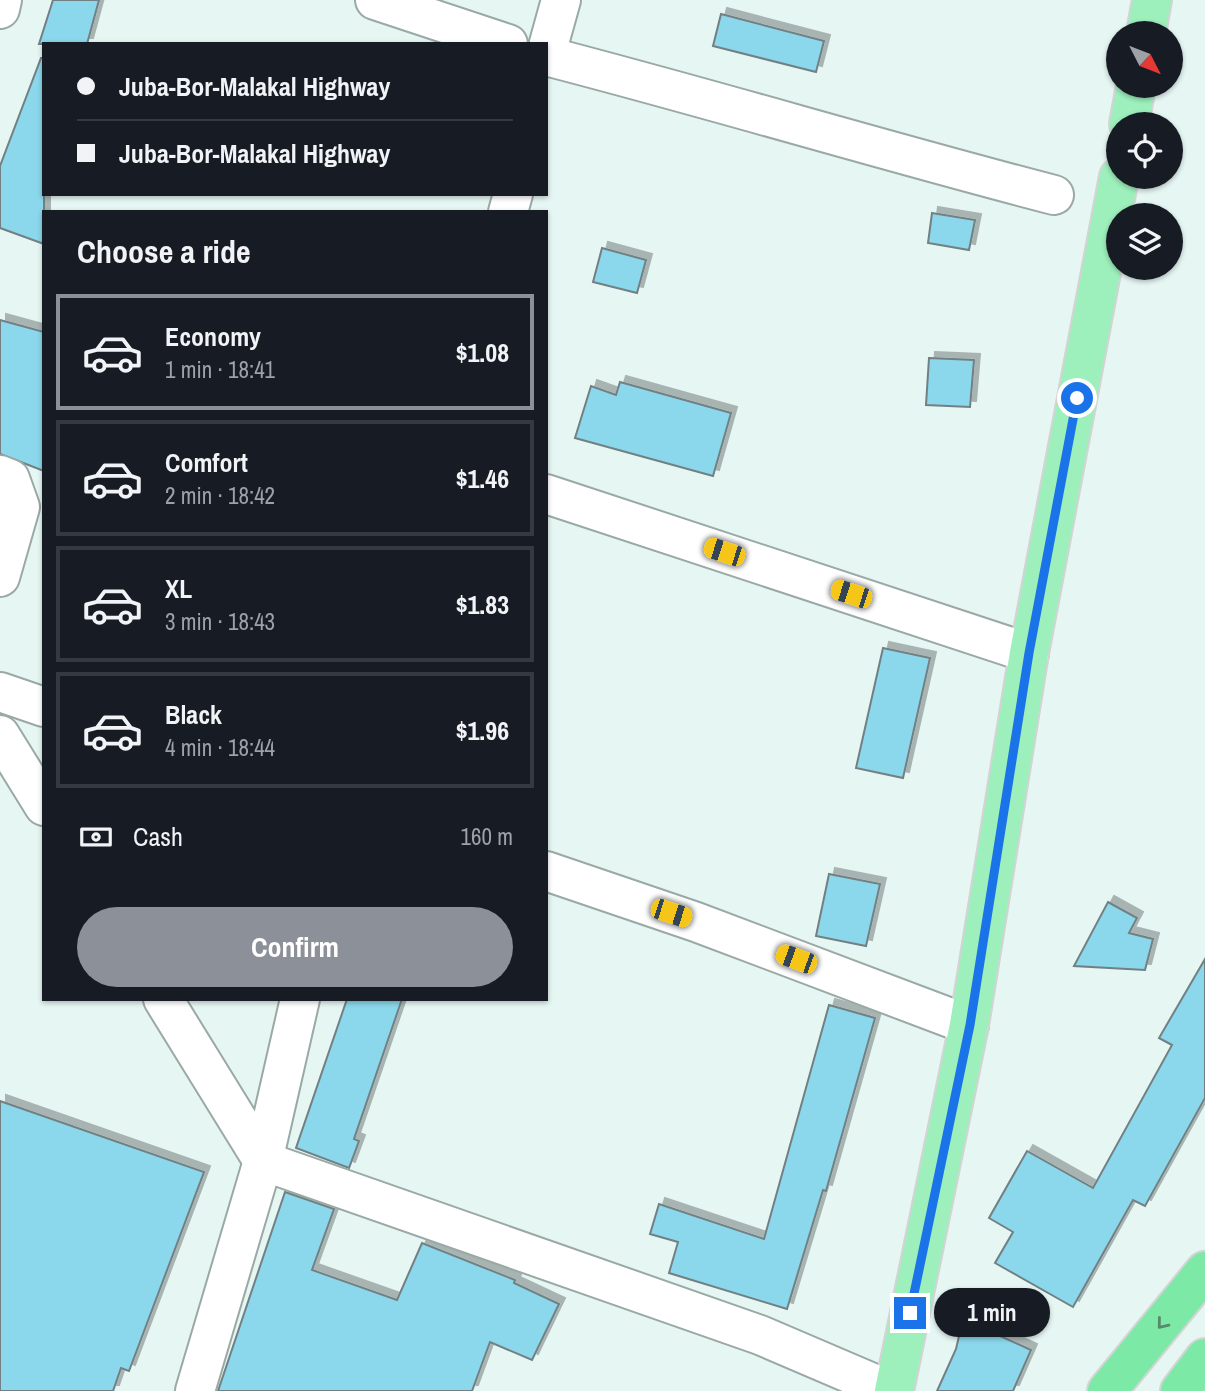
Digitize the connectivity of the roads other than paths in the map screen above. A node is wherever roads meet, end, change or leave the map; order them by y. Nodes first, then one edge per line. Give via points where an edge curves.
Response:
1 (2, 0) edge
2 (375, 0) edge
3 (561, 0) edge
4 (1152, 0) edge
5 (0, 9) edge
6 (1148, 21) edge
7 (502, 42) edge
8 (548, 48) edge
9 (548, 56) edge
10 (1117, 189) edge
11 (1054, 195) dead end
12 (0, 475) edge
13 (548, 495) edge
14 (0, 577) edge
15 (1029, 653) junction
16 (0, 692) edge
17 (42, 705) edge
18 (0, 734) edge
19 (42, 803) edge
20 (548, 872) edge
21 (164, 1001) edge
22 (300, 1001) edge
23 (970, 1025) junction
24 (263, 1161) junction
25 (1205, 1271) edge
26 (1205, 1357) edge
27 (195, 1391) edge
28 (892, 1391) edge
29 (1107, 1391) edge
30 (1180, 1391) edge

1 - 5 street
2 - 7 street
3 - 8 street
4 - 6 main road
9 - 11 street
10 - 15 main road
12 - 14 street via 10,479 20,507
13 - 15 street
15 - 23 main road
16 - 17 street
18 - 19 street
20 - 23 street
21 - 24 street
22 - 24 street
23 - 28 main road
24 - 27 street
24 - 28 street via 760,1335
25 -> 29 highway
26 - 30 highway

